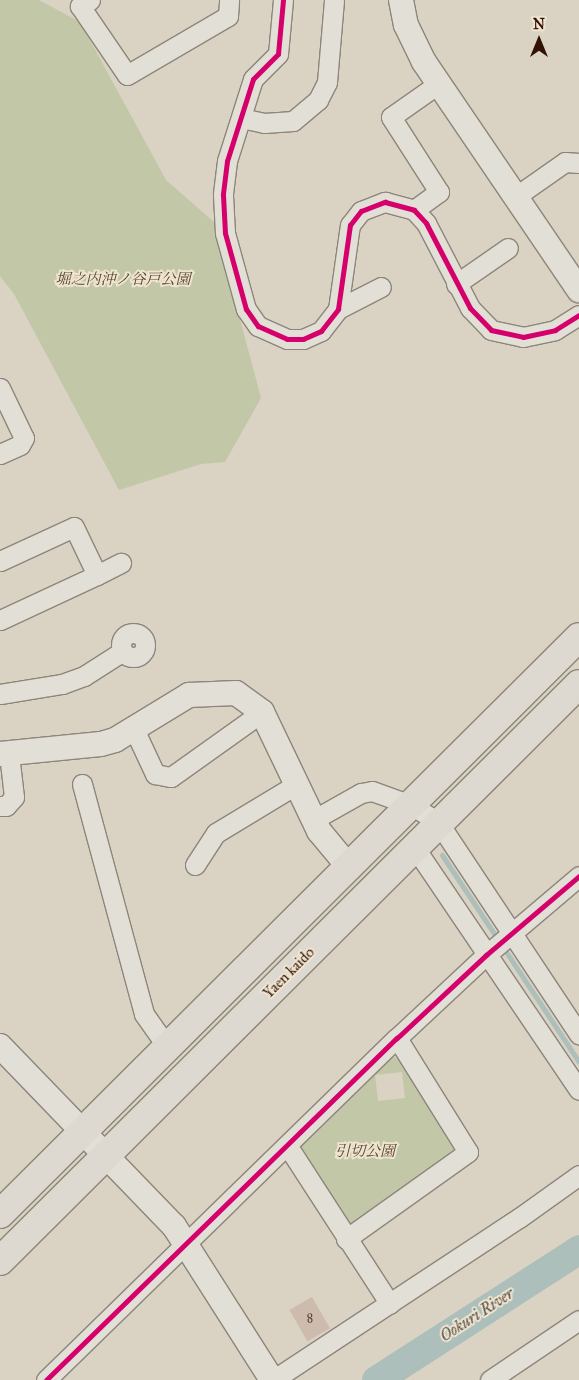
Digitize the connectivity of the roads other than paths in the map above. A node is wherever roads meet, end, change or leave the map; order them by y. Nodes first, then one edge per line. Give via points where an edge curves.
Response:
1 (90, 0) edge
2 (229, 0) edge
3 (283, 0) edge
4 (334, 0) edge
5 (401, 0) edge
6 (438, 84) junction
7 (241, 118) junction
8 (579, 163) edge
9 (515, 197) junction
10 (414, 210) junction
11 (508, 248) dead end
12 (456, 284) junction
13 (381, 287) dead end
14 (579, 290) edge
15 (338, 309) junction
16 (579, 314) edge
17 (0, 388) edge
18 (0, 454) edge
19 (0, 561) edge
20 (120, 563) dead end
21 (97, 575) junction
22 (0, 620) edge
23 (579, 637) edge
24 (123, 651) dead end
25 (579, 684) edge
26 (0, 694) edge
27 (262, 712) junction
28 (134, 729) junction
29 (4, 754) edge
30 (82, 784) dead end
31 (297, 784) junction
32 (411, 805) junction
33 (0, 806) edge
34 (313, 820) junction
35 (438, 822) junction
36 (416, 848) junction
37 (195, 865) dead end
38 (349, 866) junction
39 (579, 876) edge
40 (514, 934) junction
41 (486, 955) junction
42 (579, 1034) edge
43 (397, 1038) junction
44 (0, 1046) edge
45 (168, 1048) junction
46 (579, 1090) edge
47 (84, 1132) junction
48 (287, 1146) junction
49 (107, 1155) junction
50 (579, 1175) edge
51 (0, 1214) edge
52 (346, 1239) junction
53 (187, 1245) junction
54 (0, 1261) edge
55 (390, 1304) junction
56 (579, 1320) edge
57 (46, 1380) edge
58 (273, 1380) edge
59 (490, 1380) edge

1 - 2 street via 80,6 127,75 228,16
3 - 7 street via 278,54 253,79
4 - 7 street via 327,82 318,100 293,121 264,123
5 - 6 street via 414,45
6 - 9 street
6 - 10 street via 391,117 439,192
7 - 15 street via 227,161 223,195 226,233 246,309 258,326 286,340 304,339 321,331
8 - 9 street via 565,162
9 - 14 street
10 - 12 street via 426,223
10 - 15 street via 398,203 371,205 350,225
11 - 12 street
12 - 16 street via 470,308 491,330 523,337 556,330
13 - 15 street
17 - 18 street via 24,438 20,445
19 - 21 street via 74,527
20 - 21 street
21 - 22 street
23 - 32 main road
24 - 26 street via 84,676 62,684
25 - 35 main road, Yaen kaido
27 - 28 street via 236,694 198,692 180,699
27 - 28 street via 171,777 155,774
27 - 31 street
28 - 29 street via 101,744
29 - 33 street via 14,797 6,806
30 - 45 street via 144,1014
31 - 34 street
31 - 37 street via 216,833
32 - 34 street via 372,791 361,793
32 - 35 street
32 - 38 main road
34 - 38 street via 331,848
35 - 36 main road, Yaen kaido
35 - 40 street
36 - 41 street
36 - 49 main road, Yaen kaido
38 - 45 main road
39 - 40 street
40 - 41 street
40 - 42 street
41 - 43 street
41 - 46 street
43 - 48 street
43 - 52 street via 468,1152
44 - 47 street
45 - 47 main road
47 - 49 street
47 - 51 main road
48 - 52 street
48 - 53 street
49 - 53 street via 158,1206
49 - 54 main road, Yaen kaido
50 - 55 street
52 - 55 street
53 - 57 street
53 - 58 street
55 - 58 street
56 - 59 street

